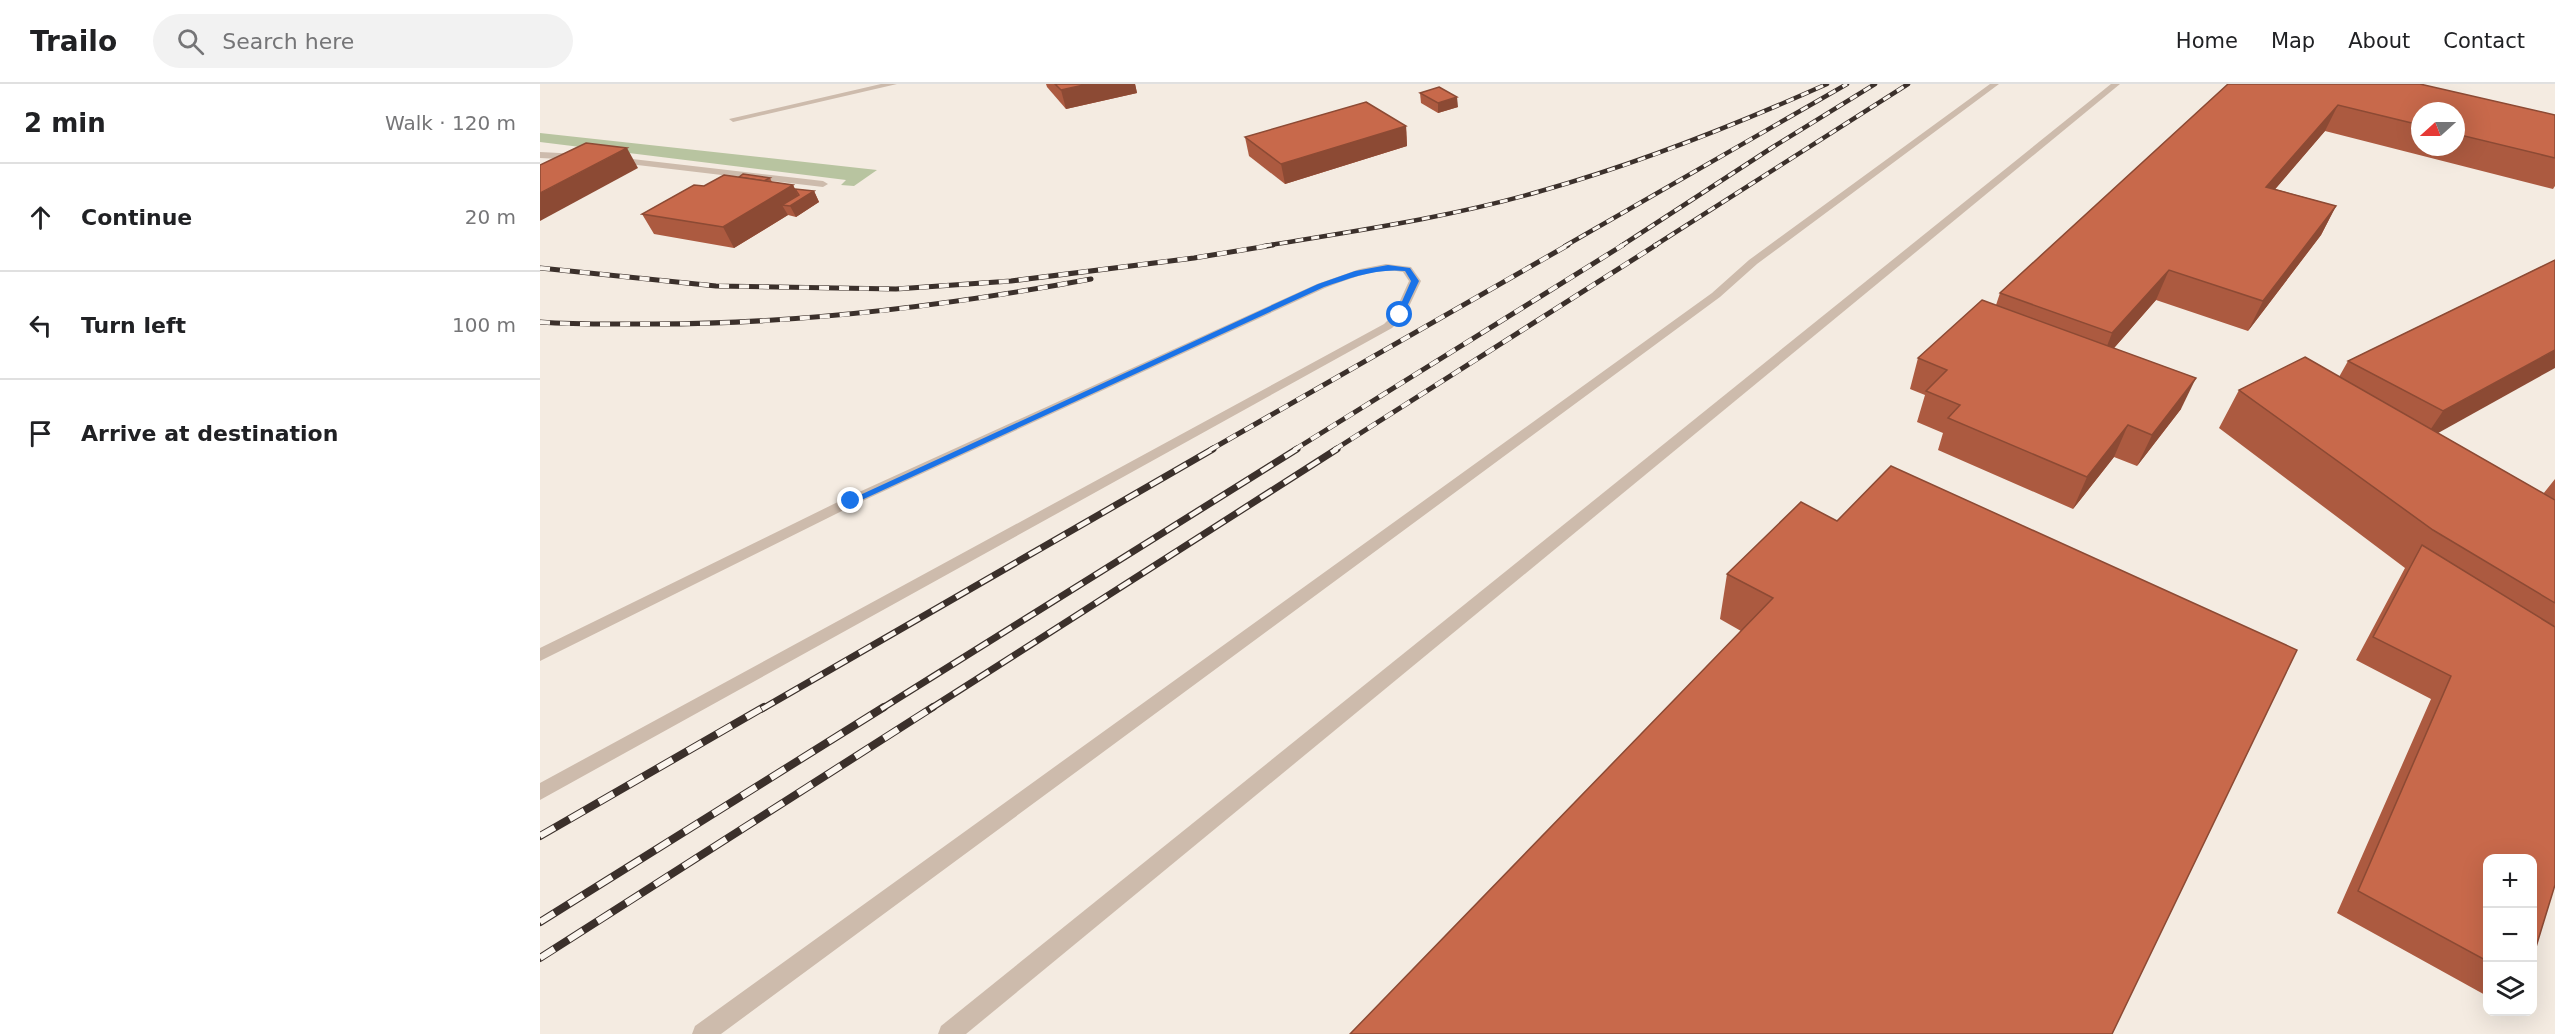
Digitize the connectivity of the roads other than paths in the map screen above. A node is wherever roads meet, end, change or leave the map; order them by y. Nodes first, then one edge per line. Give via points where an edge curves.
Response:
1 (893, 84) edge
2 (1995, 84) edge
3 (2116, 84) edge
4 (733, 119) dead end
5 (540, 155) edge
6 (588, 158) edge
7 (600, 158) edge
8 (823, 184) dead end
9 (540, 655) edge
10 (540, 792) edge
11 (703, 1034) edge
12 (949, 1034) edge

1 - 4 lane
2 - 11 lane via 1754,262 1716,295
3 - 12 lane
5 - 6 lane
7 - 8 lane
9 - 10 lane via 851,501 1321,286 1388,267 1407,269 1413,276 1415,281 1400,315 1388,326

